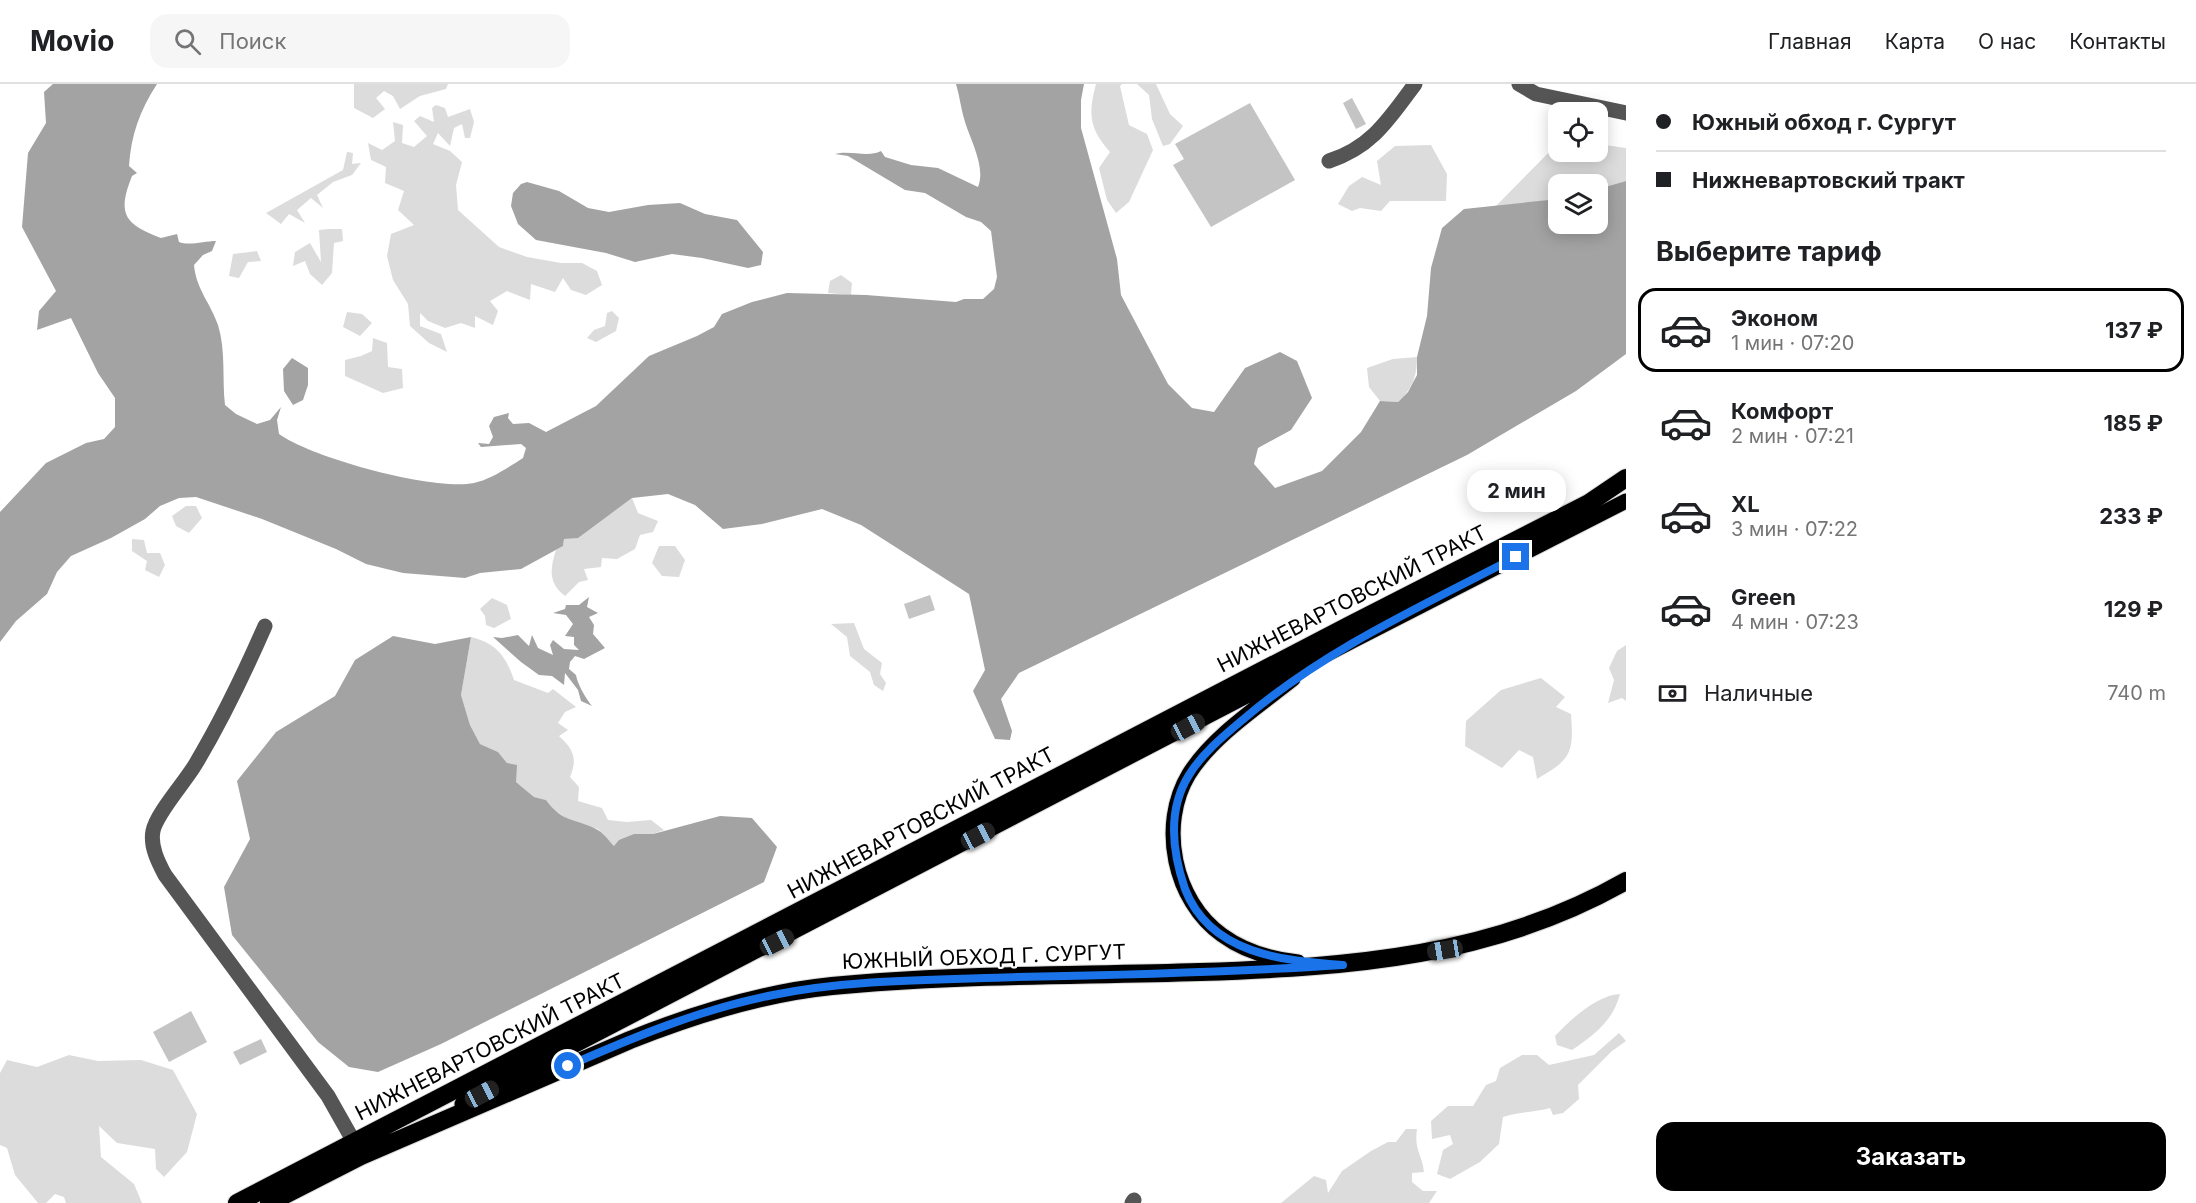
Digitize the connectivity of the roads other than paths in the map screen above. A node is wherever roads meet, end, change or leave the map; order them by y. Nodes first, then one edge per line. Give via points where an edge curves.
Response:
1 (1414, 84) edge
2 (1519, 84) edge
3 (1626, 114) edge
4 (1329, 161) dead end
5 (1626, 478) edge
6 (1626, 484) edge
7 (1626, 501) edge
8 (1589, 503) junction
9 (265, 626) dead end
10 (1356, 639) junction
11 (1626, 880) edge
12 (1343, 965) junction
13 (357, 1149) junction
14 (237, 1203) edge
15 (269, 1203) edge

1 - 4 lane via 1372,138 1347,155
2 - 3 lane via 1536,94
5 - 8 highway
6 - 8 main road, НИЖНЕВАРТОВСКИЙ ТРАКТ
7 - 10 main road, НИЖНЕВАРТОВСКИЙ ТРАКТ
8 - 13 highway, НИЖНЕВАРТОВСКИЙ ТРАКТ
9 - 13 lane via 223,718 158,821 153,832 154,846 165,875 328,1096
10 - 12 main road via 1295,678 1201,758 1188,776 1173,825 1178,867 1187,893 1200,915 1221,934 1263,956
10 - 13 main road, НИЖНЕВАРТОВСКИЙ ТРАКТ via 840,909
11 - 12 highway, ЮЖНЫЙ ОБХОД Г. СУРГУТ via 1596,898 1488,939 1445,950
12 - 13 highway, ЮЖНЫЙ ОБХОД Г. СУРГУТ via 909,981 831,986 773,995 662,1027
13 - 14 highway, НИЖНЕВАРТОВСКИЙ ТРАКТ
13 - 15 highway, НИЖНЕВАРТОВСКИЙ ТРАКТ

